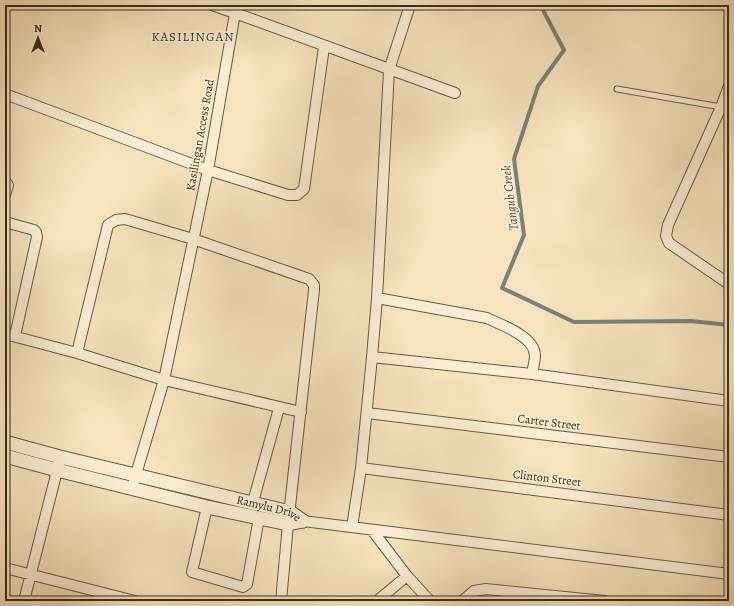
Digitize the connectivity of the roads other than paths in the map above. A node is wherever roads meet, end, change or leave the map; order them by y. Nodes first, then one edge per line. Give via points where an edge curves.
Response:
1 (212, 5) edge
2 (410, 5) edge
3 (235, 13) junction
4 (324, 47) junction
5 (389, 70) junction
6 (729, 86) edge
7 (617, 89) dead end
8 (455, 93) dead end
9 (5, 94) edge
10 (721, 107) junction
11 (208, 170) junction
12 (5, 182) edge
13 (5, 195) edge
14 (5, 222) edge
15 (193, 239) junction
16 (729, 284) edge
17 (377, 298) junction
18 (10, 335) edge
19 (77, 353) junction
20 (372, 357) junction
21 (532, 374) junction
22 (164, 380) junction
23 (729, 401) edge
24 (278, 408) junction
25 (301, 412) junction
26 (367, 413) junction
27 (8, 442) edge
28 (6, 456) edge
29 (60, 457) junction
30 (729, 457) edge
31 (361, 468) junction
32 (57, 470) junction
33 (136, 476) junction
34 (132, 489) junction
35 (253, 502) junction
36 (207, 507) junction
37 (729, 515) edge
38 (259, 518) junction
39 (289, 518) junction
40 (303, 521) joint
41 (352, 527) junction
42 (372, 530) junction
43 (5, 568) edge
44 (729, 574) edge
45 (31, 575) junction
46 (407, 576) junction
47 (524, 597) edge
48 (122, 600) edge
49 (24, 601) edge
50 (135, 601) edge
51 (281, 601) edge
52 (377, 601) edge
53 (430, 601) edge
54 (462, 601) edge
55 (605, 601) edge

1 - 3 street
2 - 5 street
3 - 4 street
3 - 11 street, Kasilingan Access Road
4 - 5 street
4 - 11 street via 304,189 297,195 288,195
5 - 8 street
5 - 17 street
6 - 10 street
7 - 10 lane
9 - 11 street
10 - 16 street via 668,225 666,236 669,243
11 - 15 street, Kasilingan Access Road
12 - 13 street via 8,185
14 - 18 street via 34,230 37,237
15 - 19 street via 125,219 116,220 108,225
15 - 22 street, Kasilingan Access Road
15 - 25 street via 309,279 314,285
17 - 20 street
17 - 21 street via 487,318 522,335 532,346 535,355
18 - 19 street
19 - 22 street
20 - 21 street
20 - 26 street
21 - 23 street
22 - 24 street
22 - 33 street, Kasilingan Access Road
24 - 25 street
24 - 35 street
25 - 39 street
26 - 30 street, Carter Street
26 - 31 street
27 - 28 street
27 - 29 street, Ramylu Drive
28 - 32 street, Ramylu Drive
29 - 32 street
29 - 33 street, Ramylu Drive
31 - 37 street, Clinton Street
31 - 41 street
32 - 34 street, Ramylu Drive
32 - 45 street
33 - 34 street, Kasilingan Access Road
33 - 35 street, Ramylu Drive
34 - 36 street, Ramylu Drive
35 - 39 street, Ramylu Drive
36 - 38 street, Ramylu Drive
36 - 38 street via 192,572 243,586 247,584
38 - 39 street, Ramylu Drive
39 - 40 street, Ramylu Drive
39 - 51 street
40 - 41 street
41 - 42 street
42 - 44 street
42 - 46 street
43 - 45 street
45 - 48 street
45 - 49 street
46 - 52 street
46 - 53 street
47 - 54 street via 486,589 474,592
47 - 55 street
48 - 50 street

